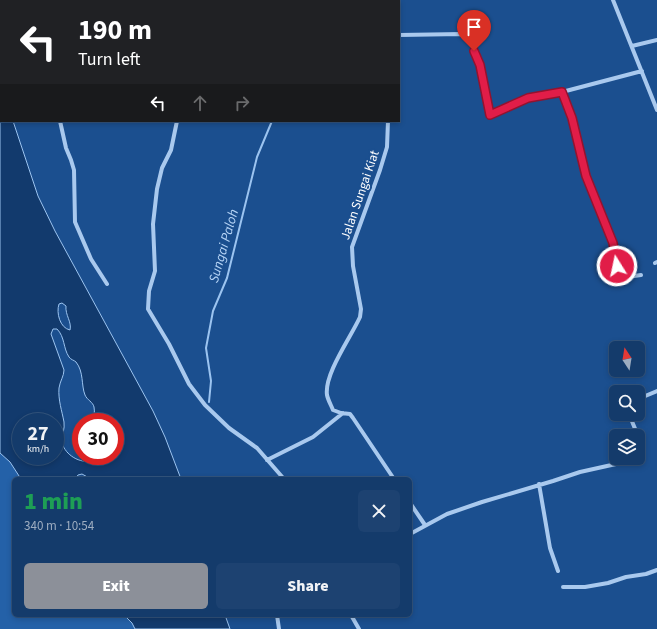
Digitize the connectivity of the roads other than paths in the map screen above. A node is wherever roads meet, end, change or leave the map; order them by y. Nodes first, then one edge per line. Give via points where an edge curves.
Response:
1 (613, 0) edge
2 (400, 35) edge
3 (657, 40) edge
4 (632, 46) junction
5 (642, 71) junction
6 (562, 92) junction
7 (657, 110) edge
8 (60, 122) edge
9 (177, 122) edge
10 (388, 122) edge
11 (642, 276) dead end
12 (107, 284) dead end
13 (657, 391) edge
14 (645, 396) edge
15 (343, 413) junction
16 (267, 460) junction
17 (612, 465) edge
18 (282, 477) edge
19 (393, 477) edge
20 (539, 484) junction
21 (412, 506) edge
22 (425, 525) junction
23 (412, 533) edge
24 (657, 570) edge
25 (558, 571) dead end
26 (563, 587) dead end
27 (277, 617) edge
28 (352, 617) edge
29 (279, 629) edge
30 (358, 629) edge

1 - 4 street
2 - 6 street via 468,36 480,65 490,115 528,98
3 - 4 street
4 - 5 street
5 - 6 street
5 - 7 street
6 - 11 street via 572,118 586,176 613,243 619,271 627,277
8 - 12 street via 74,170 75,222 91,259
9 - 16 street via 171,150 162,168 157,189 153,224 155,271 149,291 148,309 190,384 205,405 229,428 257,448
10 - 15 street, Jalan Sungai Kiat via 387,147 352,247 360,317 334,367 327,388 333,410
13 - 14 street
15 - 16 street via 313,437
15 - 19 street, Jalan Sungai Kiat via 350,414
16 - 18 street
17 - 20 street
20 - 22 street via 447,514
20 - 25 street via 550,548
21 - 22 street
22 - 23 street
24 - 26 street via 626,576 600,585
27 - 29 street
28 - 30 street

